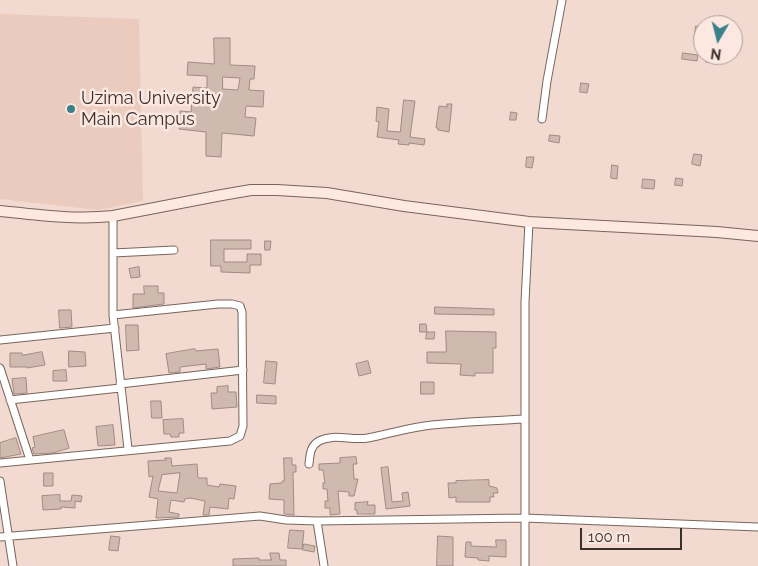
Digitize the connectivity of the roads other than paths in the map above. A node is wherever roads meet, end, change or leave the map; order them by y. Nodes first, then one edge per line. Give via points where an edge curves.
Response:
1 (562, 0) edge
2 (542, 119) dead end
3 (0, 211) edge
4 (113, 216) junction
5 (530, 222) junction
6 (758, 236) edge
7 (174, 250) dead end
8 (113, 253) junction
9 (113, 315) junction
10 (115, 328) junction
11 (0, 340) edge
12 (0, 368) edge
13 (243, 370) junction
14 (120, 386) junction
15 (10, 400) junction
16 (524, 419) junction
17 (128, 449) junction
18 (30, 460) junction
19 (0, 463) edge
20 (309, 464) dead end
21 (0, 481) edge
22 (524, 518) junction
23 (317, 521) junction
24 (758, 527) edge
25 (9, 536) junction
26 (0, 537) edge
27 (13, 566) edge
28 (324, 566) edge
29 (524, 566) edge

1 - 2 street
3 - 4 main road via 73,218
4 - 5 main road via 222,194 277,190 327,193
4 - 8 street
5 - 6 main road
5 - 16 street via 525,302
7 - 8 street
8 - 9 street
9 - 10 street
9 - 13 street via 218,304 240,306
10 - 11 street
10 - 14 street
12 - 15 street
13 - 14 street
13 - 17 street via 243,426 240,436 230,441
14 - 15 street
14 - 17 street
15 - 18 street
16 - 20 street via 432,425 368,439 342,437 320,440 310,451
16 - 22 street
17 - 18 street
18 - 19 street
21 - 25 street
22 - 23 street
22 - 24 street
22 - 29 street
23 - 25 street via 260,516
23 - 28 street
25 - 26 street
25 - 27 street

